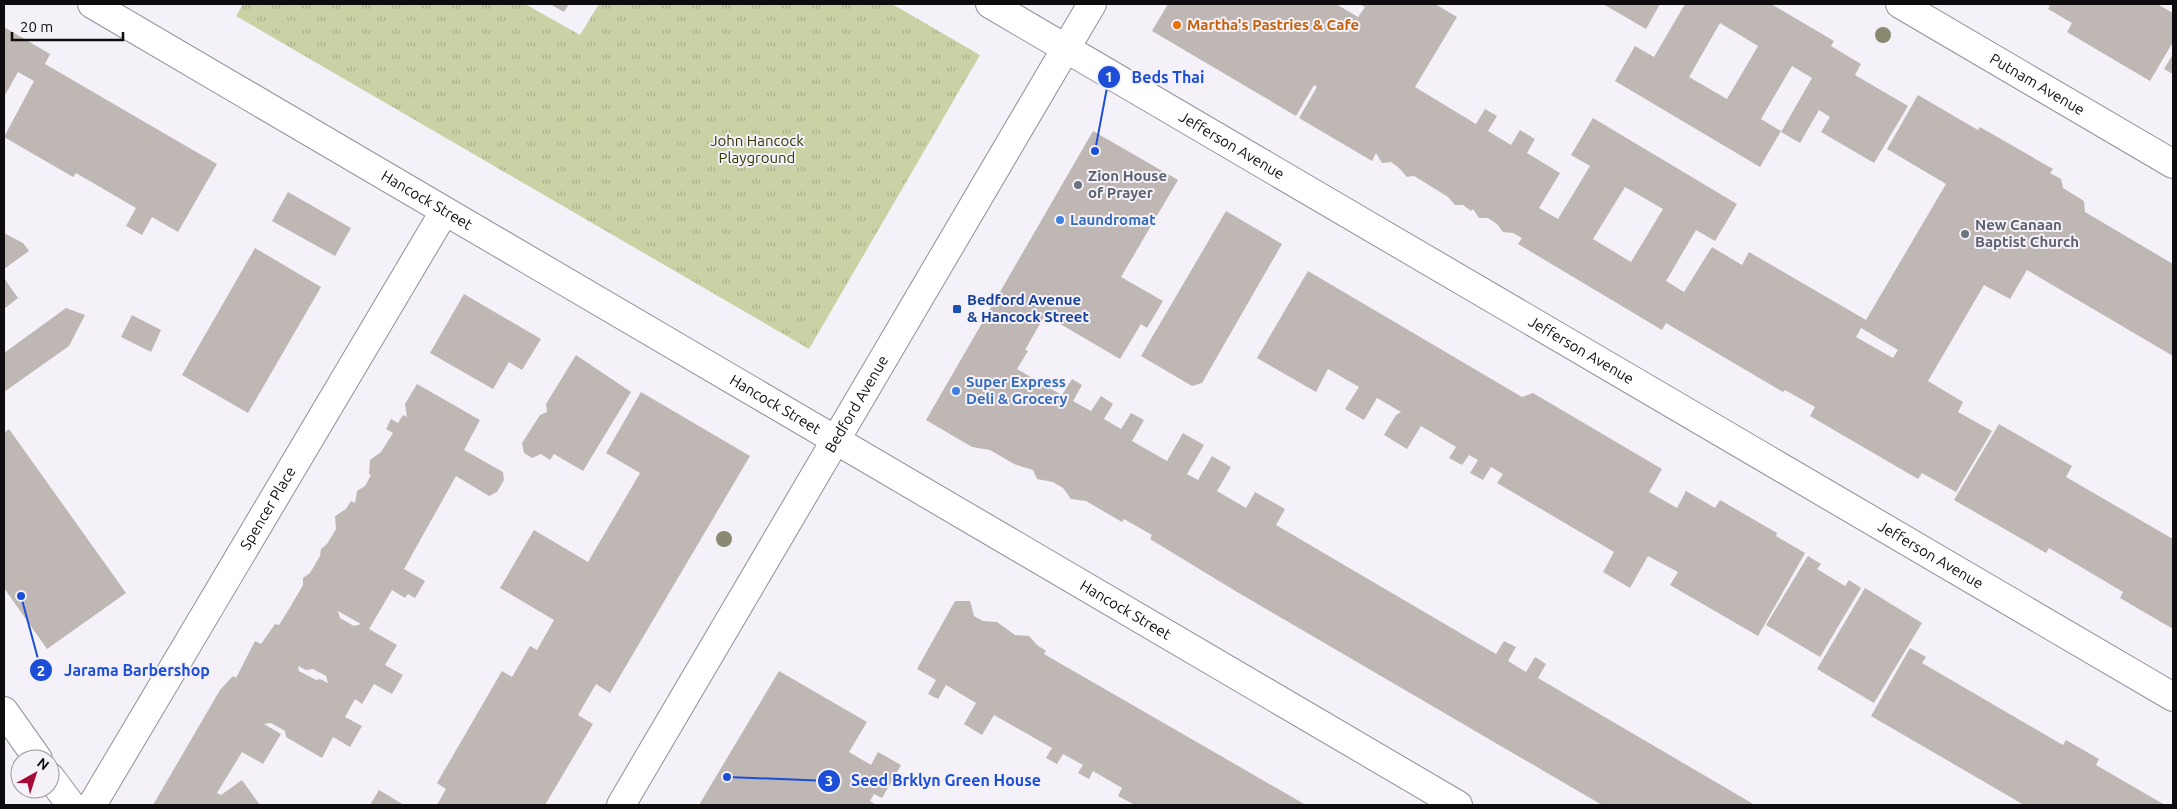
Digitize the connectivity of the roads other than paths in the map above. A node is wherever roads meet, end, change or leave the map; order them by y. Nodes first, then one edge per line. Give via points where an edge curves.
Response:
1 (92, 4) edge
2 (990, 4) edge
3 (1092, 4) edge
4 (1900, 4) edge
5 (1066, 48) junction
6 (2173, 164) edge
7 (444, 212) junction
8 (837, 441) junction
9 (2173, 697) edge
10 (4, 711) edge
11 (31, 749) edge
12 (60, 790) edge
13 (71, 805) edge
14 (92, 805) edge
15 (621, 805) edge
16 (1458, 805) edge

1 - 7 street, Hancock Street
2 - 5 street, Jefferson Avenue
3 - 5 street, Bedford Avenue
4 - 6 street, Putnam Avenue
5 - 8 street, Bedford Avenue
5 - 9 street, Jefferson Avenue
7 - 8 street, Hancock Street
7 - 14 street, Spencer Place
8 - 15 street, Bedford Avenue
8 - 16 street, Hancock Street
10 - 11 street
12 - 13 street

